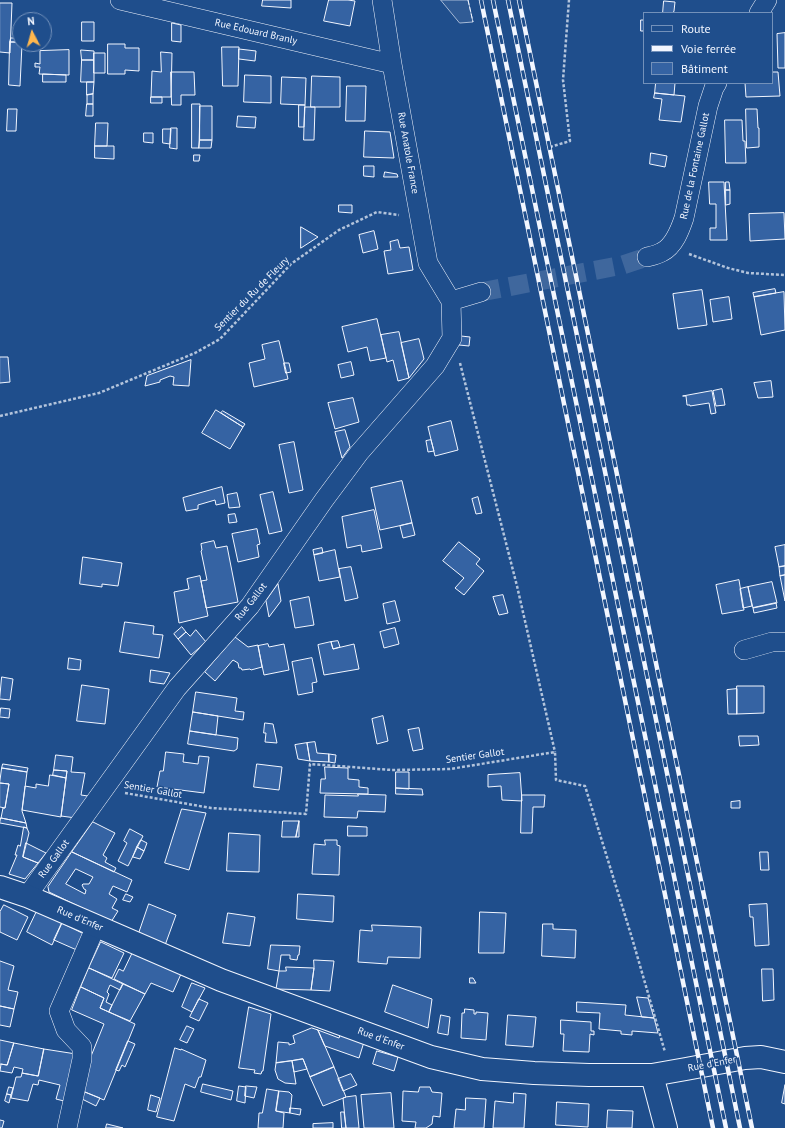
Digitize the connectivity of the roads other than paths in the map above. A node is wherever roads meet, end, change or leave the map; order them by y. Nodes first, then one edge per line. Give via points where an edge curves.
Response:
1 (120, 0) edge
2 (382, 0) edge
3 (767, 0) edge
4 (760, 12) edge
5 (392, 64) junction
6 (716, 84) edge
7 (647, 257) tunnel mouth
8 (481, 292) tunnel mouth
9 (451, 301) junction
10 (785, 642) edge
11 (744, 650) dead end
12 (0, 887) edge
13 (28, 896) junction
14 (96, 926) junction
15 (785, 1062) edge
16 (652, 1075) junction
17 (67, 1128) edge
18 (666, 1128) edge

1 - 5 street, Rue Edouard Branly
2 - 5 street, Rue Anatole France
3 - 4 street
5 - 9 street, Rue Anatole France via 428,263
6 - 7 street, Rue de la Fontaine Gallot via 708,106 679,231 662,252
8 - 9 street
9 - 13 street, Rue Gallot via 452,338 435,366 359,453 250,606 177,688
10 - 11 street via 772,642
12 - 13 street, Rue d'Enfer
13 - 14 street, Rue d'Enfer
14 - 16 street, Rue d'Enfer via 221,980 431,1057 482,1069 589,1075
14 - 17 street via 59,1011 66,1030 82,1047 82,1059
15 - 16 street, Rue d'Enfer via 761,1057 745,1058
16 - 18 street

